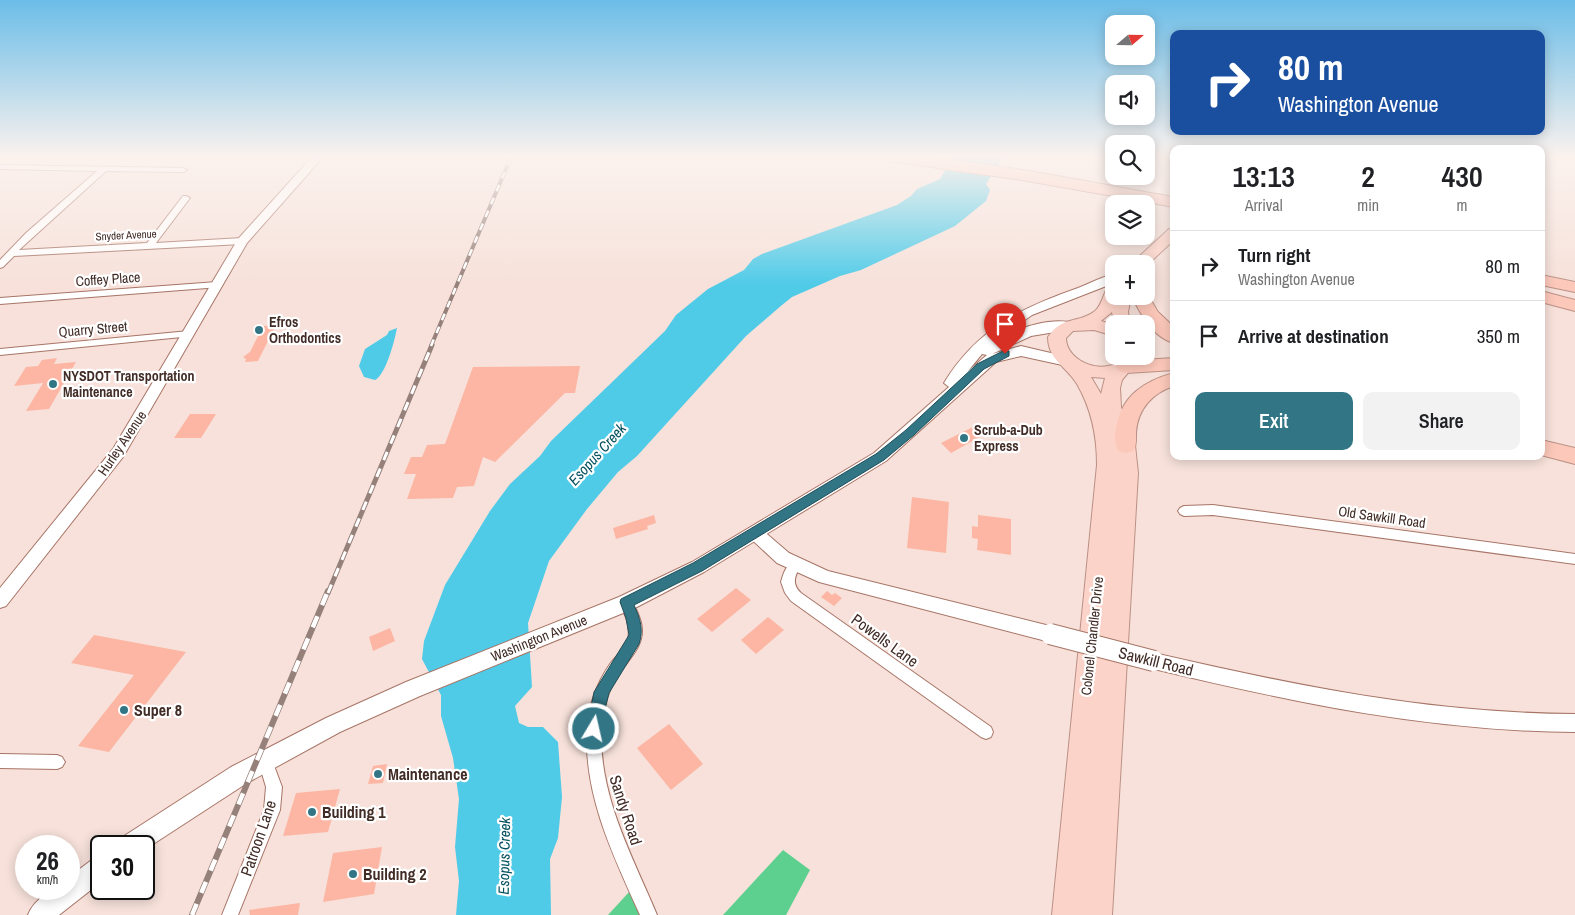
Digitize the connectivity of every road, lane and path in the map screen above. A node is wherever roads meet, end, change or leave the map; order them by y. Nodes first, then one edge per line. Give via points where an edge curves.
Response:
1 (70, 200) edge
2 (185, 200) edge
3 (279, 200) edge
4 (1170, 236) edge
5 (242, 241) junction
6 (150, 246) junction
7 (1170, 248) edge
8 (12, 253) junction
9 (1149, 255) edge
10 (1155, 261) edge
11 (0, 265) edge
12 (1545, 268) edge
13 (1575, 275) edge
14 (1105, 281) edge
15 (1545, 281) edge
16 (217, 285) junction
17 (1575, 288) edge
18 (1545, 297) edge
19 (0, 301) edge
20 (1109, 305) edge
21 (1145, 305) edge
22 (1575, 306) edge
23 (1071, 325) junction
24 (1105, 328) edge
25 (1170, 333) edge
26 (189, 334) junction
27 (1155, 351) edge
28 (0, 352) edge
29 (1170, 355) edge
30 (1070, 363) junction
31 (1155, 364) edge
32 (1170, 364) edge
33 (1126, 365) edge
34 (1170, 381) edge
35 (951, 382) junction
36 (935, 407) junction
37 (1545, 439) edge
38 (1126, 446) junction
39 (1545, 447) edge
40 (1575, 449) edge
41 (1184, 511) dead end
42 (755, 533) junction
43 (1575, 559) edge
44 (795, 565) junction
45 (0, 601) edge
46 (626, 602) junction
47 (1575, 723) edge
48 (986, 732) dead end
49 (265, 760) junction
50 (0, 761) edge
51 (57, 762) dead end
52 (145, 835) edge
53 (90, 876) edge
54 (40, 915) edge
55 (230, 915) edge
56 (649, 915) edge
57 (1067, 915) edge
58 (1097, 915) edge

1 - 8 street
2 - 6 street
3 - 5 street, Hurley Avenue
4 - 9 highway
5 - 6 street, Snyder Avenue
5 - 16 street, Hurley Avenue
6 - 8 street, Snyder Avenue
7 - 10 highway
8 - 11 street
12 - 13 highway
14 - 35 main road via 1013,320 982,347
15 - 17 highway
16 - 19 street, Coffey Place
16 - 26 street, Hurley Avenue
18 - 22 highway
20 - 23 highway via 1103,314
21 - 25 highway via 1150,315
23 - 24 highway
23 - 30 highway, Colonel Chandler Drive via 1062,330 1056,341 1059,353
23 - 35 main road, Washington Avenue via 1036,329 1010,338 984,354
26 - 28 street, Quarry Street
26 - 45 street, Hurley Avenue via 118,453
27 - 29 highway
30 - 33 highway via 1092,371
30 - 36 main road, Washington Avenue via 1030,352 998,356 986,362
30 - 57 highway, Colonel Chandler Drive via 1098,406 1106,431 1107,457
31 - 32 highway
33 - 38 highway, Colonel Chandler Drive via 1111,386 1110,400
34 - 38 highway via 1154,387 1136,402 1125,424
35 - 36 main road, Washington Avenue
36 - 42 main road, Washington Avenue via 880,457
37 - 40 highway
38 - 58 highway, Colonel Chandler Drive via 1127,491
39 - 40 highway
41 - 43 street, Old Sawkill Road via 1213,510
42 - 44 street, Sawkill Road
42 - 46 main road, Washington Avenue via 698,567
44 - 47 street, Sawkill Road, bridge via 842,581 1290,693 1368,708 1475,720
44 - 48 street, Powells Lane via 787,585 796,597
46 - 49 main road, Washington Avenue via 414,688
46 - 56 street, Sandy Road via 633,618 635,635 602,692 597,709 594,750 606,817
49 - 52 main road, Washington Avenue
49 - 55 street, Patroon Lane via 274,787 272,810
50 - 51 street
53 - 54 main road

